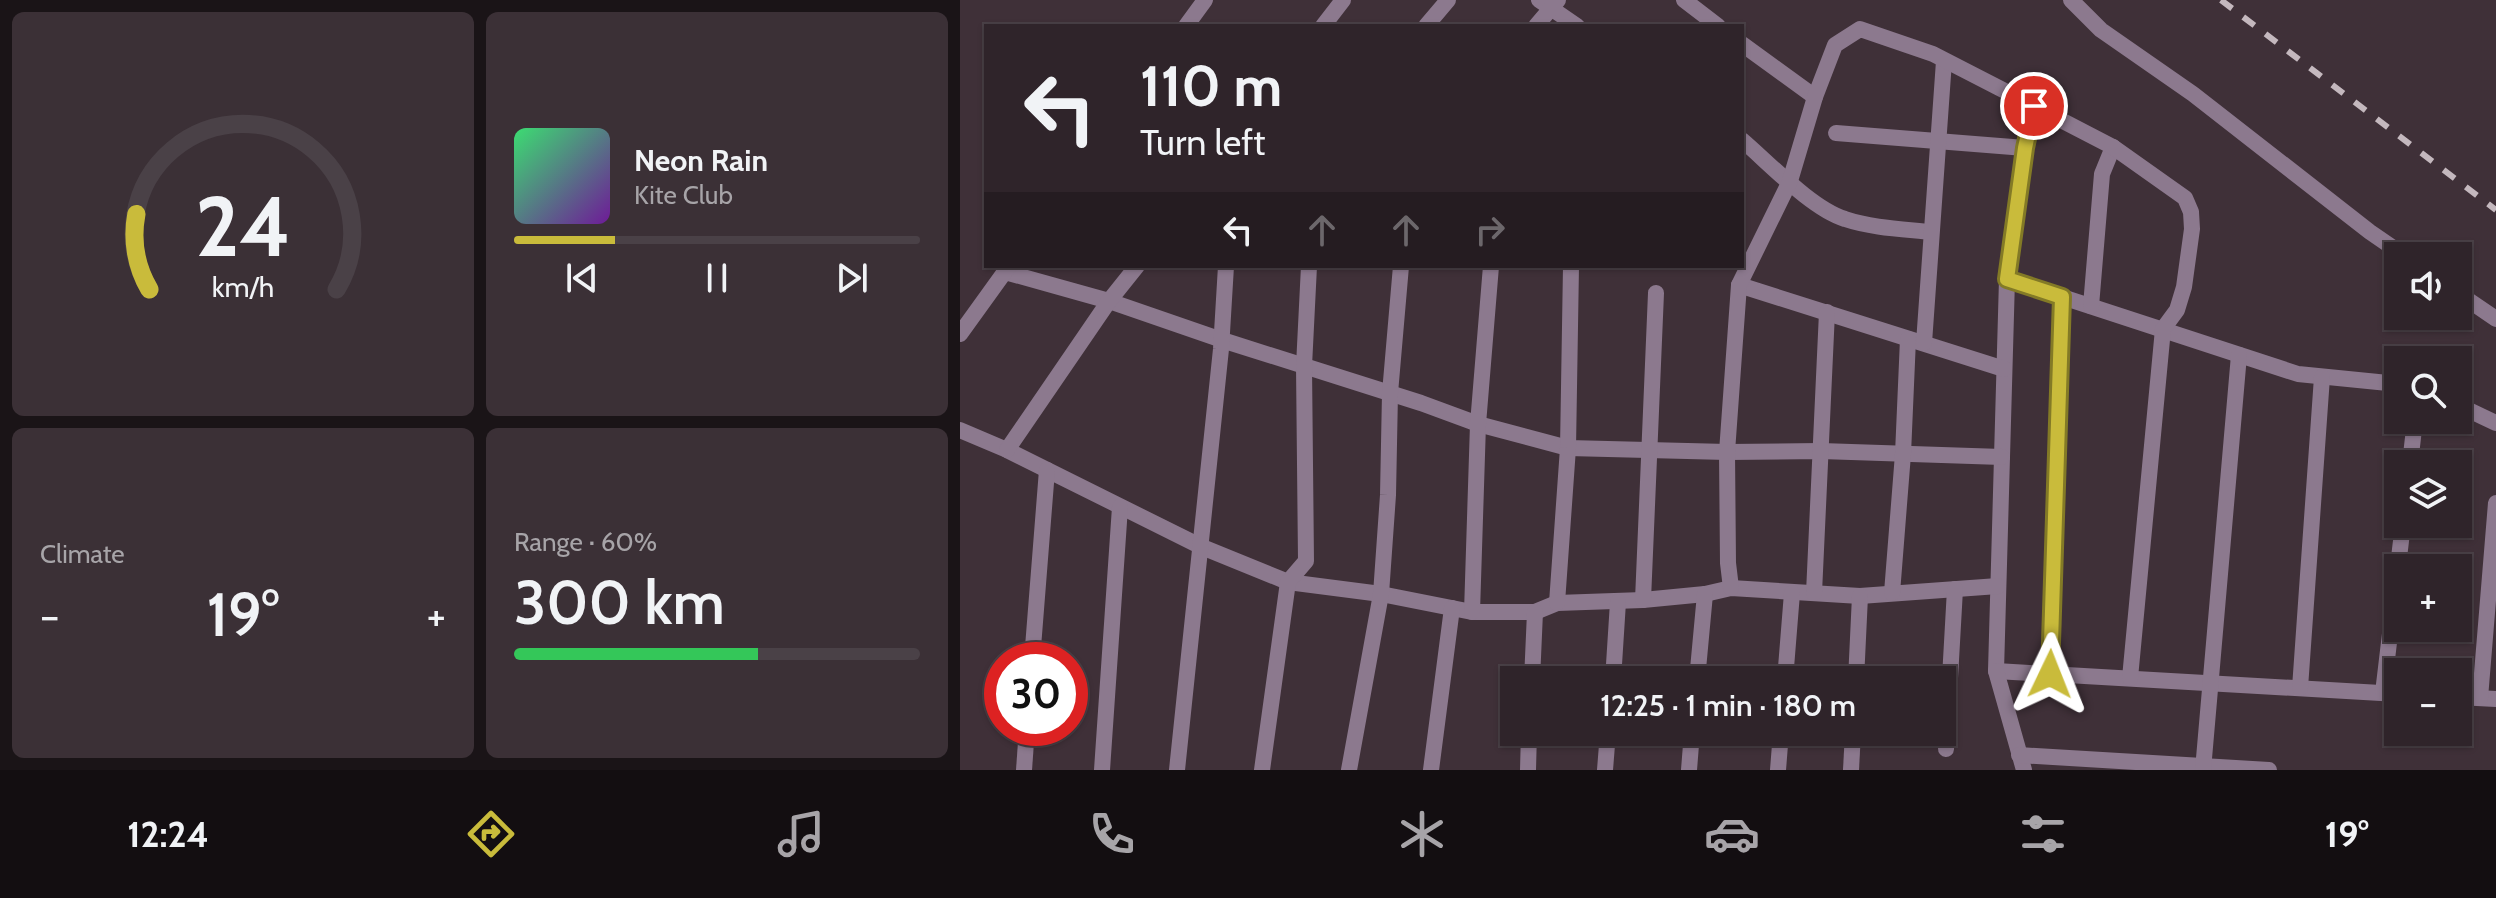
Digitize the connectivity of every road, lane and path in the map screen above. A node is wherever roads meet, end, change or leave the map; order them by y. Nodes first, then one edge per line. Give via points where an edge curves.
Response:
1 (1205, 0) edge
2 (1343, 0) edge
3 (1448, 0) edge
4 (1684, 0) edge
5 (2071, 0) edge
6 (1549, 3) edge
7 (1187, 24) edge
8 (1325, 24) edge
9 (1428, 24) edge
10 (1537, 24) edge
11 (1575, 24) edge
12 (1715, 24) edge
13 (1744, 45) edge
14 (1944, 61) junction
15 (1815, 97) junction
16 (2034, 106) junction
17 (1836, 133) dead end
18 (1937, 141) junction
19 (1744, 142) edge
20 (2113, 147) junction
21 (2025, 148) junction
22 (1790, 181) junction
23 (1931, 232) junction
24 (2385, 242) edge
25 (1747, 259) edge
26 (1135, 268) edge
27 (1226, 268) edge
28 (1309, 268) edge
29 (1401, 268) edge
30 (1491, 268) edge
31 (1571, 268) edge
32 (1007, 269) edge
33 (2007, 279) junction
34 (1739, 285) junction
35 (1656, 293) dead end
36 (2062, 297) junction
37 (1109, 301) junction
38 (2472, 303) edge
39 (2091, 306) junction
40 (1827, 312) junction
41 (2496, 319) edge
42 (2163, 329) junction
43 (960, 334) edge
44 (1222, 340) junction
45 (1916, 341) junction
46 (2239, 355) junction
47 (1304, 366) junction
48 (2004, 369) junction
49 (2322, 377) junction
50 (2384, 383) edge
51 (1390, 393) junction
52 (2472, 412) edge
53 (2496, 423) edge
54 (1478, 424) junction
55 (960, 430) edge
56 (1568, 448) junction
57 (1007, 450) junction
58 (1648, 450) junction
59 (1821, 451) junction
60 (1727, 452) junction
61 (1903, 454) junction
62 (2002, 457) junction
63 (1047, 470) junction
64 (2496, 503) edge
65 (1120, 507) junction
66 (2402, 538) edge
67 (1202, 547) junction
68 (1288, 582) junction
69 (1998, 586) junction
70 (1731, 588) junction
71 (1955, 589) junction
72 (1792, 593) junction
73 (1814, 593) junction
74 (1892, 593) junction
75 (1381, 594) junction
76 (1705, 594) junction
77 (1860, 596) junction
78 (1643, 600) junction
79 (1618, 602) junction
80 (1557, 603) junction
81 (1452, 608) junction
82 (1472, 612) junction
83 (1535, 612) junction
84 (1033, 642) edge
85 (2393, 658) edge
86 (1533, 666) edge
87 (1614, 666) edge
88 (1698, 666) edge
89 (1786, 666) edge
90 (1857, 666) edge
91 (1996, 671) junction
92 (2050, 674) junction
93 (2130, 678) junction
94 (2209, 683) junction
95 (2300, 688) junction
96 (2384, 693) edge
97 (2488, 699) edge
98 (1026, 746) edge
99 (1529, 746) edge
100 (1607, 746) edge
101 (1691, 746) edge
102 (1780, 746) edge
103 (1852, 746) edge
104 (1946, 749) dead end
105 (2022, 762) edge
106 (2204, 768) edge
107 (1024, 770) edge
108 (1102, 770) edge
109 (1177, 770) edge
110 (1262, 770) edge
111 (1349, 770) edge
112 (1431, 770) edge
113 (1528, 770) edge
114 (1605, 770) edge
115 (1689, 770) edge
116 (1778, 770) edge
117 (1851, 770) edge
118 (2269, 770) edge

1 - 7 street
2 - 8 street
3 - 9 street
4 - 12 street
5 - 24 street via 2101,30
6 - 10 street
6 - 11 street
13 - 15 street
14 - 15 street via 1860,29 1835,45
14 - 16 street
14 - 18 street
15 - 22 street
16 - 20 street
16 - 21 street
17 - 18 street
18 - 21 street
18 - 23 street
19 - 22 street
20 - 39 street via 2102,174
20 - 42 street via 2185,198 2191,212 2184,287 2177,310
21 - 33 street
22 - 23 street via 1817,206 1843,219
22 - 25 street
23 - 45 street
25 - 34 street
26 - 37 street
27 - 44 street
28 - 47 street
29 - 51 street
30 - 54 street
31 - 56 street
32 - 37 street
32 - 43 street
33 - 36 street
33 - 48 street
34 - 40 street
34 - 60 street
35 - 58 street
36 - 39 street
36 - 92 street
37 - 44 street
37 - 57 street
38 - 41 street
39 - 42 street
40 - 45 street
40 - 59 street
42 - 46 street
42 - 93 street
44 - 47 street
44 - 67 street
45 - 48 street
45 - 61 street
46 - 49 street
46 - 94 street
47 - 51 street
47 - 68 street via 1306,561
48 - 62 street
49 - 50 street
49 - 95 street
51 - 54 street
51 - 75 street
52 - 53 street
54 - 56 street
54 - 82 street
55 - 57 street
56 - 58 street
56 - 80 street
57 - 63 street
58 - 60 street
58 - 78 street
59 - 60 street
59 - 61 street
59 - 73 street
60 - 70 street
61 - 62 street
61 - 74 street
62 - 69 street
63 - 65 street
63 - 84 street
64 - 97 street
65 - 67 street
65 - 108 street
66 - 85 street
67 - 68 street
67 - 109 street
68 - 75 street
68 - 110 street
69 - 71 street
69 - 91 street
70 - 72 street
70 - 76 street
71 - 74 street
71 - 104 street
72 - 73 street
72 - 89 street
73 - 77 street
74 - 77 street
75 - 81 street
75 - 111 street
76 - 78 street
76 - 88 street
77 - 90 street
78 - 79 street
79 - 80 street
79 - 87 street
80 - 83 street
81 - 82 street
81 - 112 street
82 - 83 street
83 - 86 street
91 - 92 street
91 - 105 street
92 - 93 street
93 - 94 street
94 - 95 street
94 - 106 street
95 - 96 street
98 - 107 street
99 - 113 street
100 - 114 street
101 - 115 street
102 - 116 street
103 - 117 street
105 - 106 street
106 - 118 street

